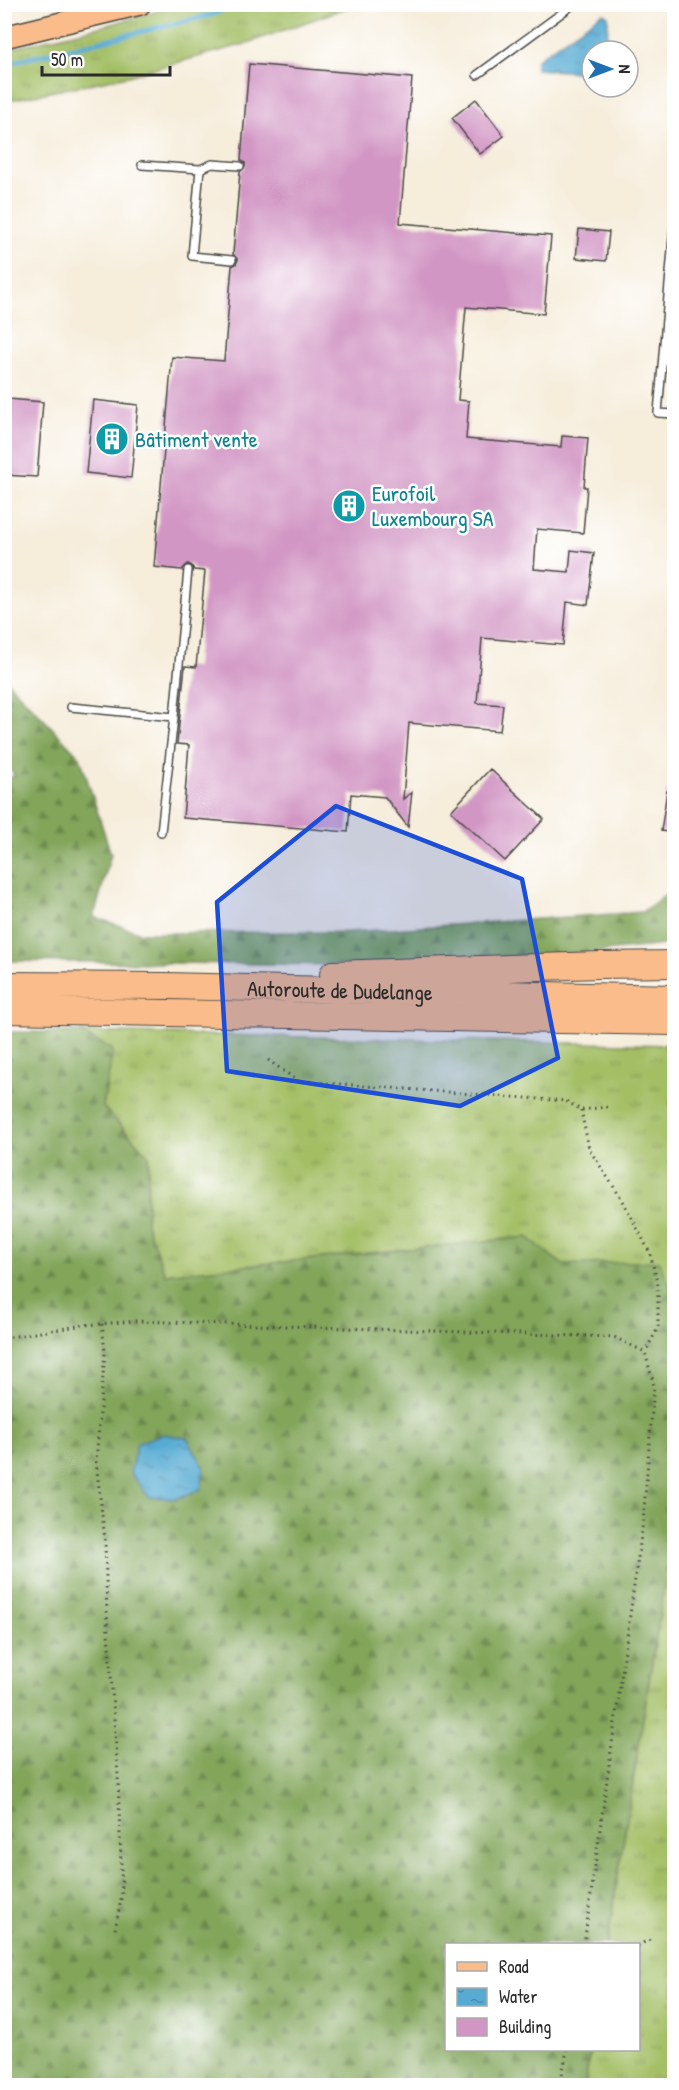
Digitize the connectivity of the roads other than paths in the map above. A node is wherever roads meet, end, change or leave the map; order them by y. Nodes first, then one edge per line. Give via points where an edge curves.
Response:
1 (140, 4) edge
2 (574, 4) edge
3 (4, 37) edge
4 (477, 75) dead end
5 (142, 165) dead end
6 (240, 166) dead end
7 (200, 169) junction
8 (675, 226) edge
9 (232, 260) dead end
10 (675, 414) edge
11 (188, 570) dead end
12 (71, 707) dead end
13 (174, 717) junction
14 (161, 832) dead end
15 (675, 955) edge
16 (675, 964) edge
17 (600, 965) junction
18 (4, 985) edge
19 (166, 986) junction
20 (675, 998) edge
21 (4, 1010) edge
22 (675, 1022) edge

1 - 3 main road
2 - 4 lane
5 - 7 lane
6 - 7 lane via 212,164
7 - 9 lane via 192,256
8 - 10 lane via 658,413
11 - 13 lane
12 - 13 lane
13 - 14 lane
15 - 17 highway
16 - 17 highway
17 - 19 highway via 348,974
18 - 19 highway, Autoroute de Dudelange
19 - 20 highway, Autoroute de Dudelange
21 - 22 highway, Autoroute de Dudelange

